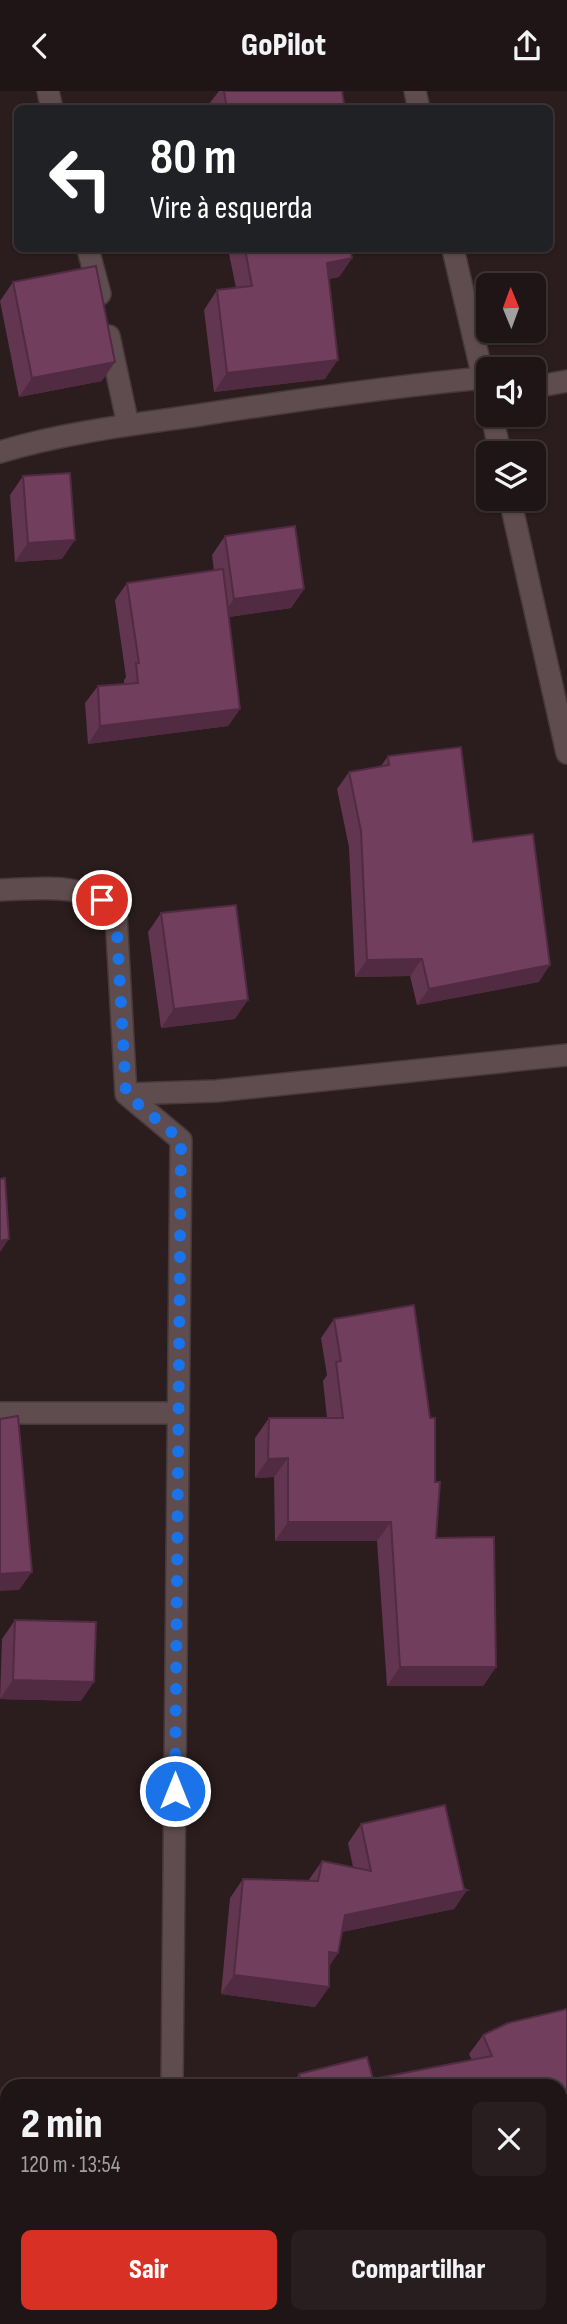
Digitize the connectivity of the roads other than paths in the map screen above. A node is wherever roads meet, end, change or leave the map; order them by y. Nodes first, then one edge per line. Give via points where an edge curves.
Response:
1 (89, 252) edge
2 (454, 252) edge
3 (479, 357) edge
4 (567, 381) edge
5 (546, 385) edge
6 (476, 391) edge
7 (128, 425) junction
8 (0, 452) edge
9 (513, 511) edge
10 (567, 754) edge
11 (0, 890) edge
12 (567, 1055) edge
13 (126, 1094) junction
14 (0, 1413) edge
15 (178, 1413) junction
16 (172, 2079) edge

1 - 7 street
2 - 3 street
4 - 5 street
6 - 7 street via 401,386
7 - 8 street
9 - 10 street
11 - 13 street via 86,891 116,914
12 - 13 street via 216,1091
13 - 15 street via 181,1140
14 - 15 street
15 - 16 street

